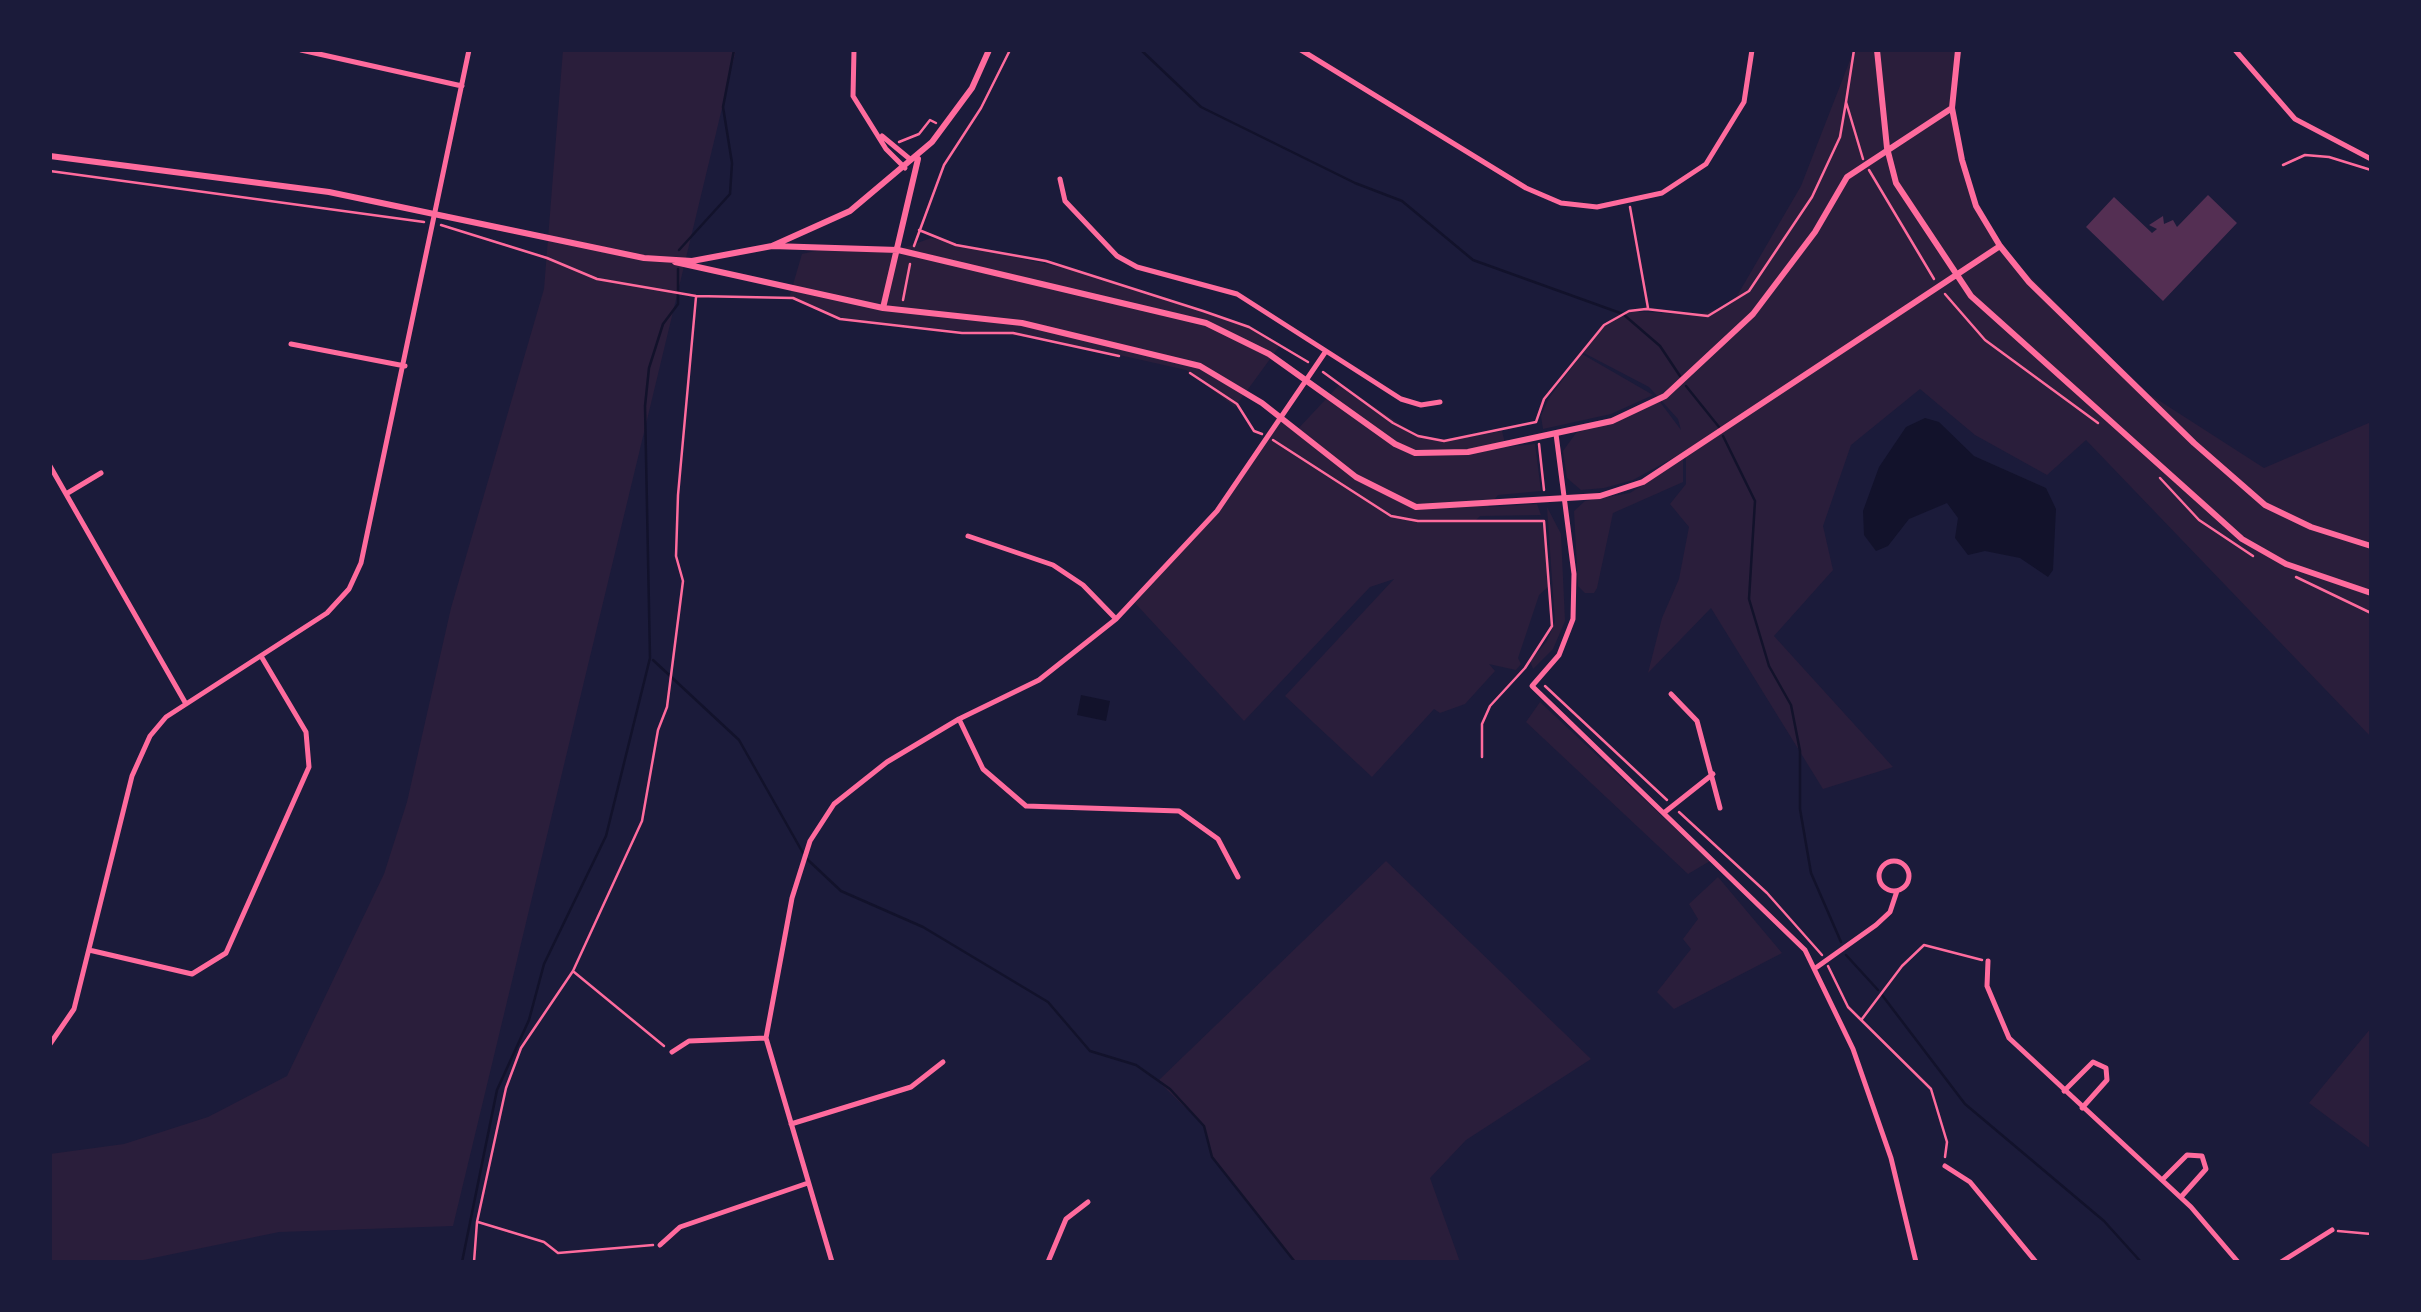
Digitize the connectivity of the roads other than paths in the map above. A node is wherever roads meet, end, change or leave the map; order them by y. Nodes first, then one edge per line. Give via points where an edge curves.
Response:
1 (300, 50) edge
2 (468, 50) edge
3 (854, 50) edge
4 (989, 50) edge
5 (1301, 50) edge
6 (1752, 50) edge
7 (1877, 50) edge
8 (1958, 50) edge
9 (2235, 50) edge
10 (462, 86) junction
11 (1952, 108) junction
12 (879, 134) junction
13 (1887, 148) junction
14 (50, 156) edge
15 (2371, 158) edge
16 (916, 159) junction
17 (905, 168) junction
18 (1060, 179) dead end
19 (434, 220) junction
20 (772, 246) junction
21 (2000, 246) junction
22 (898, 250) junction
23 (675, 262) junction
24 (1956, 277) junction
25 (883, 308) junction
26 (291, 344) dead end
27 (1326, 350) junction
28 (404, 366) junction
29 (1306, 380) junction
30 (1440, 402) dead end
31 (1278, 416) junction
32 (1556, 434) junction
33 (50, 466) edge
34 (101, 473) dead end
35 (66, 494) junction
36 (1563, 499) junction
37 (968, 536) dead end
38 (2371, 546) edge
39 (2371, 593) edge
40 (1116, 619) junction
41 (261, 656) junction
42 (1671, 694) dead end
43 (186, 704) junction
44 (959, 719) junction
45 (1714, 773) junction
46 (1720, 808) dead end
47 (1664, 812) junction
48 (1238, 877) dead end
49 (1897, 892) junction
50 (89, 950) junction
51 (1988, 960) road end
52 (1817, 967) junction
53 (766, 1038) junction
54 (50, 1044) edge
55 (672, 1052) road end
56 (944, 1062) dead end
57 (2064, 1091) junction
58 (2082, 1108) junction
59 (791, 1124) junction
60 (1945, 1166) road end
61 (2163, 1179) junction
62 (808, 1183) junction
63 (2181, 1197) junction
64 (1088, 1202) dead end
65 (2332, 1230) road end
66 (660, 1245) road end
67 (832, 1262) edge
68 (1048, 1262) edge
69 (1916, 1262) edge
70 (2036, 1262) edge
71 (2238, 1262) edge
72 (2281, 1262) edge

1 - 10 street
2 - 10 street
3 - 12 street via 854,96
4 - 16 street via 972,88
5 - 6 street via 1540,195 1580,206 1630,204 1670,188 1716,152 1744,102
7 - 13 street
8 - 11 street
9 - 15 street via 2295,119
10 - 19 street
11 - 13 street
11 - 21 street via 1976,206
12 - 16 street
12 - 17 street
13 - 24 street via 1896,183
13 - 32 street via 1848,177 1782,278 1692,374 1636,412
14 - 19 street via 329,192
16 - 17 street
16 - 22 street
17 - 20 street via 850,211
18 - 27 street via 1065,200 1117,256 1238,294
19 - 23 street
19 - 28 street
20 - 22 street
20 - 23 street
21 - 24 street
21 - 38 street via 2194,443 2266,505 2310,528
22 - 25 street
22 - 29 street via 1206,323
23 - 25 street
24 - 36 street via 1643,482
24 - 39 street via 1988,314 2242,538 2286,564
25 - 31 street via 1022,324 1177,359 1217,373
26 - 28 street
27 - 29 street
27 - 30 street via 1401,399
28 - 41 street via 377,505 355,576 328,613
29 - 31 street
29 - 32 street via 1415,453 1468,452
31 - 36 street via 1356,476 1416,507
31 - 40 street via 1207,523
32 - 36 street
33 - 35 street
34 - 35 street
35 - 43 street
36 - 47 street via 1573,619 1559,655 1532,686
37 - 40 street via 1053,565
40 - 44 street via 1039,680
41 - 43 street
41 - 50 street via 306,732 309,767 226,953 192,974
42 - 45 street via 1697,721
43 - 50 street via 160,724 138,758
44 - 48 street via 982,768 1026,806 1179,811 1218,839
44 - 53 street via 834,804 803,864
45 - 46 street
45 - 47 street
47 - 52 street
49 - 49 street via 1909,872 1889,861 1878,877 1886,890
49 - 52 street via 1890,912
50 - 54 street via 74,1009
51 - 57 street via 1988,986 2009,1038
52 - 69 street via 1891,1158
53 - 55 street via 689,1041
53 - 59 street
56 - 59 street via 911,1087
57 - 58 street
57 - 58 street via 2093,1062 2106,1068 2107,1080
58 - 61 street
59 - 62 street
60 - 70 street via 1970,1182
61 - 63 street
61 - 63 street via 2187,1155 2202,1156 2206,1169
62 - 66 street via 680,1227
62 - 67 street
63 - 71 street
64 - 68 street via 1066,1219
65 - 72 street

